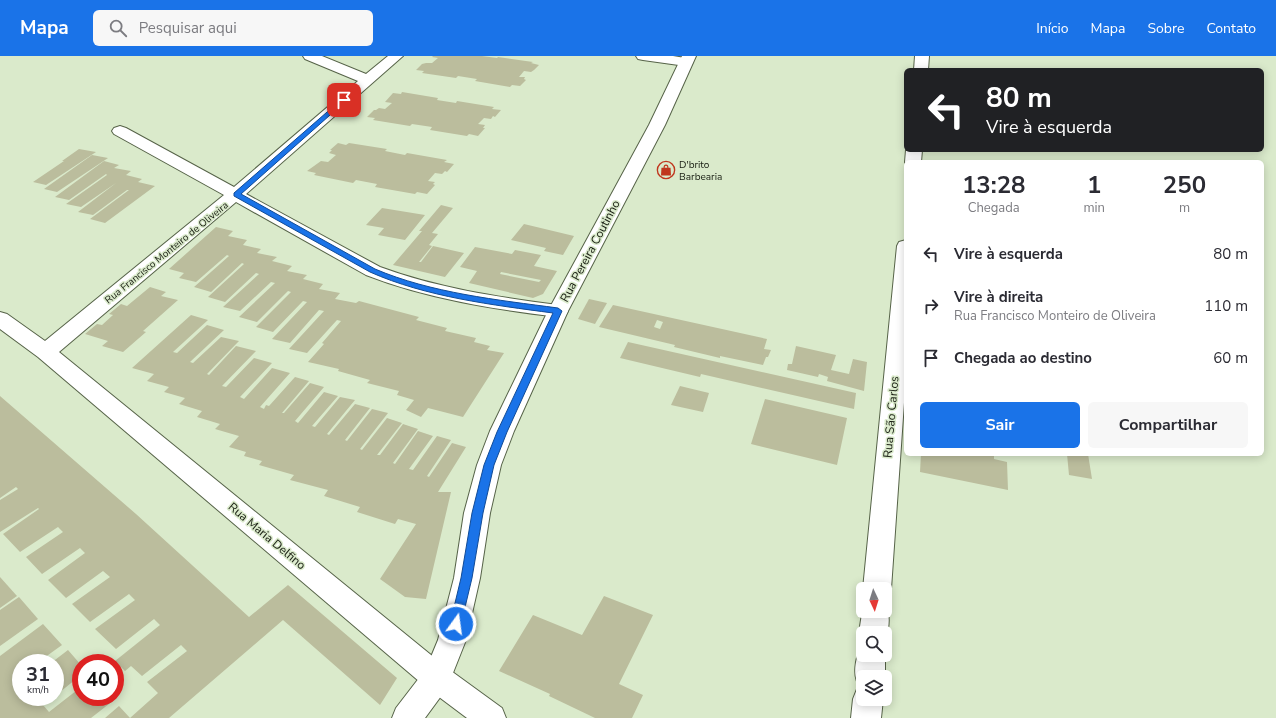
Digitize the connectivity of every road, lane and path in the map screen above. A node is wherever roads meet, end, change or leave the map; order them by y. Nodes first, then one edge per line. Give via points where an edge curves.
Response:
1 (310, 56) edge
2 (396, 56) edge
3 (643, 56) edge
4 (922, 56) edge
5 (688, 59) edge
6 (921, 68) edge
7 (368, 80) junction
8 (120, 131) dead end
9 (236, 194) junction
10 (904, 270) edge
11 (558, 311) junction
12 (0, 319) edge
13 (44, 352) junction
14 (878, 582) edge
15 (437, 678) junction
16 (867, 706) edge
17 (407, 718) edge
18 (491, 718) edge
19 (866, 718) edge

1 - 7 street
2 - 7 street, Rua Francisco Monteiro de Oliveira
3 - 5 street
4 - 6 street
5 - 11 street, Rua Pereira Coutinho via 657,125
7 - 9 street, Rua Francisco Monteiro de Oliveira
8 - 9 street
9 - 11 street via 388,277 433,290
9 - 13 street, Rua Francisco Monteiro de Oliveira
10 - 14 street, Rua São Carlos
11 - 15 street, Rua Pereira Coutinho via 489,465 454,632
12 - 13 street, Rua Maria Delfino
13 - 15 street, Rua Maria Delfino
15 - 17 street, Rua Pereira Coutinho
15 - 18 street, Rua Maria Delfino
16 - 19 street

